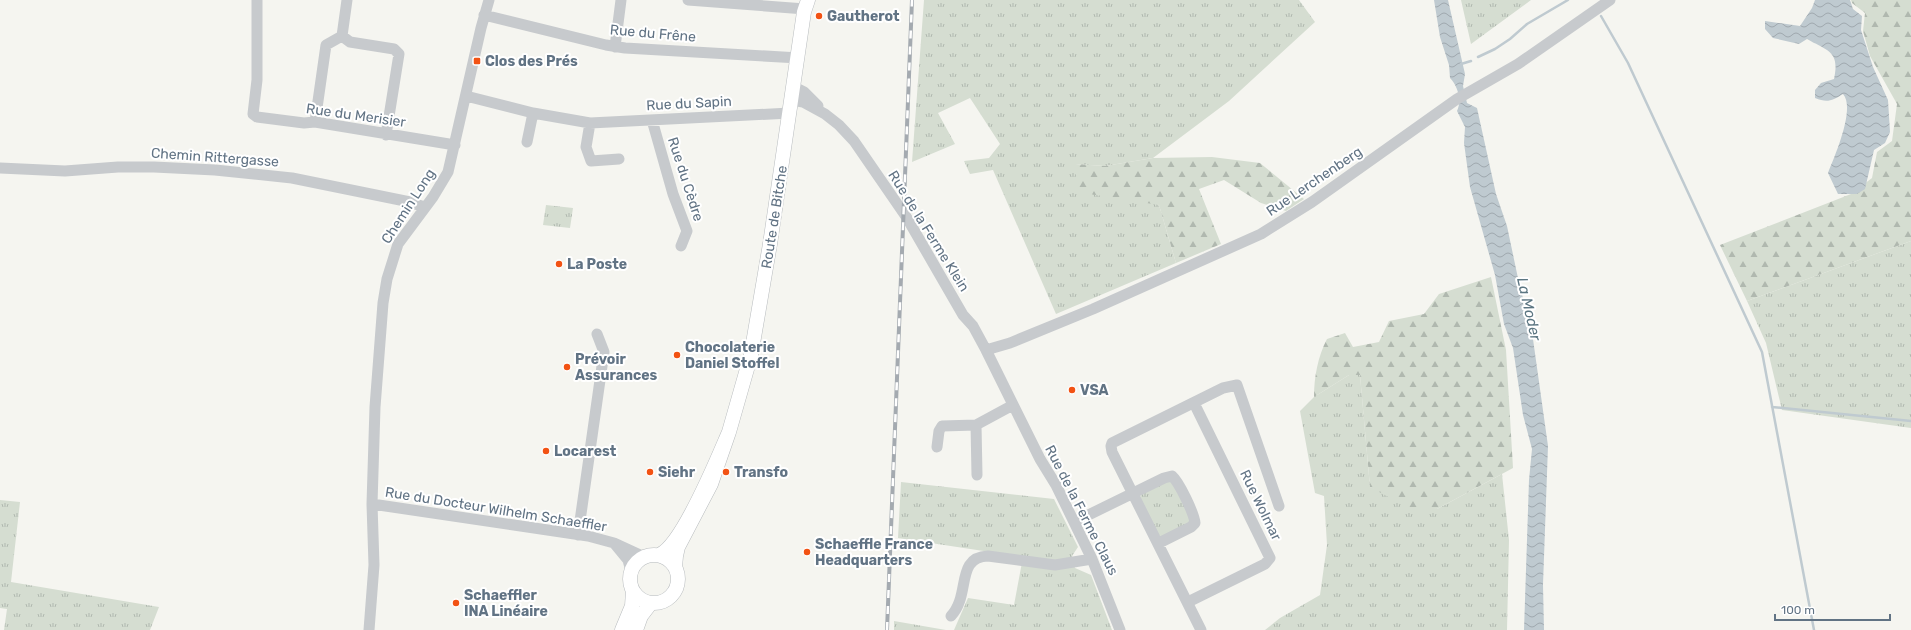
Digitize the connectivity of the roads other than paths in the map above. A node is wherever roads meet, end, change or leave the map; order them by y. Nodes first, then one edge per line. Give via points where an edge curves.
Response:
1 (257, 0) edge
2 (347, 0) edge
3 (489, 0) edge
4 (622, 0) edge
5 (688, 0) edge
6 (1610, 0) edge
7 (806, 4) edge
8 (484, 15) junction
9 (342, 36) junction
10 (615, 47) junction
11 (799, 58) junction
12 (466, 96) junction
13 (792, 100) junction
14 (533, 113) junction
15 (652, 120) junction
16 (315, 122) junction
17 (590, 123) junction
18 (386, 135) junction
19 (527, 142) dead end
20 (455, 145) junction
21 (620, 159) dead end
22 (0, 168) edge
23 (424, 207) junction
24 (681, 246) dead end
25 (597, 334) dead end
26 (988, 353) junction
27 (1194, 403) junction
28 (1013, 405) junction
29 (976, 425) junction
30 (730, 432) junction
31 (937, 447) dead end
32 (977, 475) dead end
33 (1133, 493) junction
34 (372, 504) junction
35 (1279, 506) dead end
36 (1074, 522) junction
37 (578, 535) junction
38 (1158, 543) junction
39 (614, 544) junction
40 (653, 555) junction
41 (1092, 559) junction
42 (675, 567) junction
43 (631, 571) junction
44 (633, 591) junction
45 (1188, 602) junction
46 (651, 603) junction
47 (951, 616) dead end
48 (369, 630) edge
49 (622, 630) edge
50 (636, 630) edge
51 (1120, 630) edge
52 (1201, 630) edge

1 - 16 street, Rue du Merisier via 257,80 253,114 257,117
2 - 9 street
3 - 8 street, Chemin Long
4 - 10 street
5 - 7 street
6 - 26 street, Rue Lerchenberg via 1518,64 1456,99 1324,195 1261,234
7 - 11 main road, Route de Bitche
8 - 10 street, Rue du Frêne
8 - 12 street, Chemin Long
9 - 16 street via 326,45
9 - 18 street via 350,42 394,49 399,54
10 - 11 street, Rue du Frêne
11 - 13 main road, Route de Bitche
12 - 14 street, Rue du Sapin
12 - 20 street, Chemin Long
13 - 15 street, Rue du Sapin
13 - 26 street, Rue de la Ferme Klein via 804,92 854,141 910,223
13 - 30 main road, Route de Bitche via 751,355
14 - 17 street, Rue du Sapin
14 - 19 street
15 - 17 street, Rue du Sapin
15 - 24 street, Rue du Cèdre via 673,194 687,231
16 - 18 street, Rue du Merisier
17 - 21 street via 586,147 591,161
18 - 20 street, Rue du Merisier
20 - 23 street, Chemin Long via 446,177
22 - 23 street, Chemin Rittergasse via 65,171 140,167 215,170 292,178
23 - 34 street, Chemin Long via 398,244 385,288 374,407
25 - 37 street via 604,352
26 - 28 street, Rue de la Ferme Claus
27 - 33 street via 1112,443 1111,449
27 - 35 street via 1223,388 1237,385
27 - 45 street, Rue Wolmar via 1270,558 1266,564
28 - 29 street
28 - 36 street, Rue de la Ferme Claus
29 - 31 street via 942,426
29 - 32 street
30 - 40 main road, Route de Bitche via 674,542
30 - 42 main road, Route de Bitche via 711,484 677,550
33 - 36 street
33 - 38 street
33 - 38 street via 1170,476 1176,481 1194,516 1195,523 1191,527
34 - 37 street, Rue du Docteur Wilhelm Schaeffler
34 - 48 street, Chemin Long via 374,565
36 - 41 street, Rue de la Ferme Claus
37 - 39 street, Rue du Docteur Wilhelm Schaeffler
38 - 45 street
39 - 40 street, Rue du Docteur Wilhelm Schaeffler via 640,555
39 - 43 street, Rue du Docteur Wilhelm Schaeffler via 628,560
40 - 42 main road via 668,559
40 - 43 main road via 636,563
41 - 47 street via 1055,565 988,556 978,557 968,566 961,599
41 - 51 street, Rue de la Ferme Claus
42 - 46 main road via 678,581 674,592 666,600
43 - 44 main road
44 - 46 main road via 641,599
44 - 49 main road via 632,606
45 - 52 street
46 - 50 main road via 641,616

